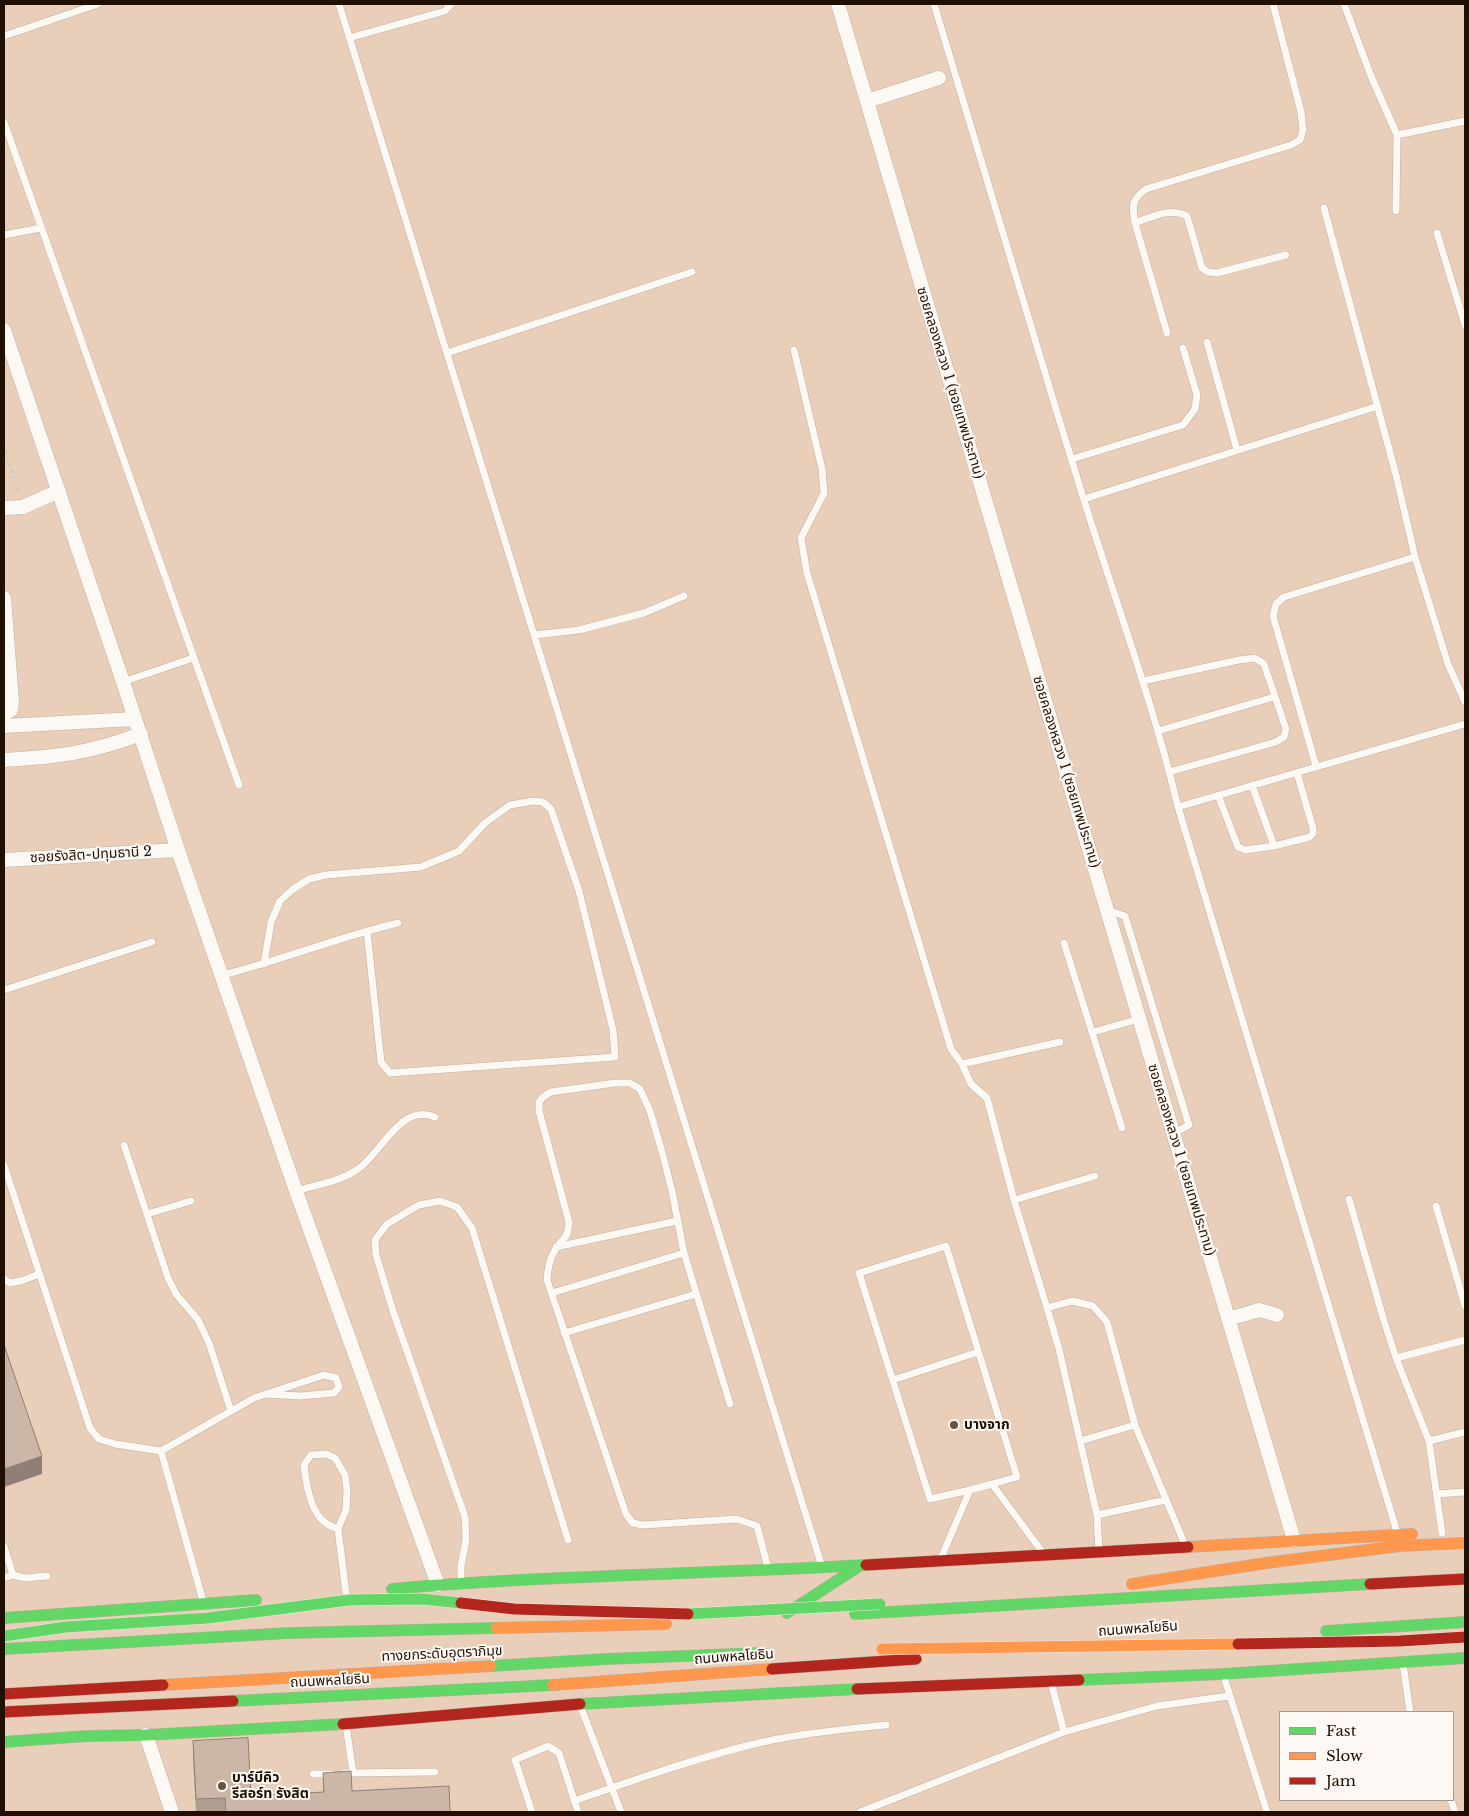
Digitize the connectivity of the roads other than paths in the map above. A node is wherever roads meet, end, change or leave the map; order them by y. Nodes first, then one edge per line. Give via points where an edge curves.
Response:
1 (98, 4) edge
2 (339, 4) edge
3 (451, 4) edge
4 (838, 4) edge
5 (934, 4) edge
6 (1273, 4) edge
7 (1344, 4) edge
8 (4, 36) edge
9 (350, 38) junction
10 (938, 78) dead end
11 (867, 101) junction
12 (1465, 121) edge
13 (4, 122) edge
14 (1397, 135) junction
15 (1324, 208) dead end
16 (1396, 211) dead end
17 (1135, 223) junction
18 (41, 228) junction
19 (1437, 233) dead end
20 (4, 235) edge
21 (1286, 255) dead end
22 (692, 272) dead end
23 (1465, 325) edge
24 (4, 330) edge
25 (1166, 333) dead end
26 (1207, 342) dead end
27 (1183, 348) dead end
28 (794, 350) dead end
29 (447, 353) junction
30 (1378, 406) junction
31 (1237, 450) junction
32 (1072, 459) junction
33 (59, 491) junction
34 (1084, 499) junction
35 (4, 508) edge
36 (1415, 557) junction
37 (684, 596) dead end
38 (4, 603) edge
39 (534, 635) junction
40 (193, 658) junction
41 (1143, 681) junction
42 (124, 682) junction
43 (1274, 697) junction
44 (1465, 702) edge
45 (4, 714) edge
46 (136, 719) junction
47 (1465, 724) edge
48 (4, 726) edge
49 (1158, 732) junction
50 (140, 734) junction
51 (4, 760) edge
52 (1316, 766) junction
53 (1169, 772) junction
54 (1297, 773) junction
55 (1252, 785) junction
56 (239, 786) dead end
57 (1218, 795) junction
58 (1178, 807) junction
59 (1274, 846) junction
60 (178, 850) junction
61 (4, 860) edge
62 (1107, 910) junction
63 (398, 923) dead end
64 (367, 931) junction
65 (152, 942) dead end
66 (1064, 943) dead end
67 (264, 964) junction
68 (223, 975) junction
69 (4, 990) edge
70 (1139, 1019) junction
71 (1093, 1032) junction
72 (1060, 1042) dead end
73 (962, 1064) junction
74 (435, 1118) dead end
75 (1122, 1128) dead end
76 (1173, 1134) junction
77 (124, 1145) dead end
78 (4, 1165) edge
79 (1095, 1176) dead end
80 (6, 1181) edge
81 (296, 1191) junction
82 (1349, 1199) dead end
83 (1014, 1200) junction
84 (191, 1201) dead end
85 (1436, 1206) dead end
86 (147, 1214) junction
87 (678, 1220) junction
88 (556, 1248) junction
89 (684, 1253) junction
90 (39, 1274) junction
91 (4, 1279) edge
92 (552, 1293) junction
93 (696, 1294) junction
94 (1465, 1306) edge
95 (1048, 1308) junction
96 (1277, 1315) dead end
97 (1228, 1319) junction
98 (564, 1333) junction
99 (1465, 1340) edge
100 (978, 1352) junction
101 (1396, 1358) junction
102 (893, 1380) junction
103 (266, 1394) junction
104 (730, 1404) dead end
105 (231, 1411) junction
106 (1135, 1425) junction
107 (1465, 1432) edge
108 (1080, 1441) junction
109 (1430, 1442) junction
110 (161, 1451) junction
111 (992, 1484) junction
112 (970, 1490) junction
113 (1465, 1492) edge
114 (1436, 1494) junction
115 (1166, 1500) junction
116 (1097, 1515) junction
117 (338, 1530) junction
118 (1446, 1532) joint
119 (1398, 1535) junction
120 (568, 1540) dead end
121 (1294, 1540) junction
122 (1465, 1543) edge
123 (4, 1546) edge
124 (1185, 1546) junction
125 (1100, 1551) junction
126 (1045, 1554) junction
127 (940, 1560) junction
128 (861, 1565) junction
129 (822, 1567) junction
130 (768, 1571) junction
131 (13, 1575) junction
132 (47, 1576) dead end
133 (4, 1578) edge
134 (1465, 1579) edge
135 (460, 1583) junction
136 (438, 1585) junction
137 (1121, 1585) dead end
138 (1066, 1590) dead end
139 (346, 1593) junction
140 (204, 1605) junction
141 (4, 1618) edge
142 (778, 1618) junction
143 (1465, 1622) edge
144 (4, 1636) edge
145 (1465, 1636) edge
146 (4, 1649) edge
147 (878, 1649) dead end
148 (774, 1653) dead end
149 (1465, 1658) edge
150 (1403, 1662) junction
151 (1223, 1674) junction
152 (1051, 1682) junction
153 (4, 1694) edge
154 (1229, 1696) junction
155 (580, 1704) junction
156 (1410, 1711) edge
157 (4, 1712) edge
158 (346, 1724) junction
159 (886, 1725) dead end
160 (1064, 1732) junction
161 (146, 1736) junction
162 (4, 1742) edge
163 (435, 1772) dead end
164 (353, 1773) junction
165 (314, 1774) dead end
166 (612, 1787) junction
167 (574, 1801) junction
168 (172, 1812) edge
169 (532, 1812) edge
170 (578, 1812) edge
171 (622, 1812) edge
172 (860, 1812) edge
173 (1267, 1812) edge

1 - 8 lane
2 - 9 lane
3 - 9 lane via 445,11
4 - 11 street, ซอยคลองหลวง 1 (ซอยเทพประทาน)
5 - 32 lane
6 - 17 lane via 1301,112 1303,130 1300,140 1146,190 1136,196 1132,207
7 - 14 lane
9 - 29 lane
10 - 11 street
11 - 62 street, ซอยคลองหลวง 1 (ซอยเทพประทาน)
12 - 14 lane
13 - 18 lane
14 - 16 lane
15 - 30 lane
17 - 21 lane via 1170,211 1187,216 1202,268 1208,272 1217,273
17 - 25 lane
18 - 20 lane
18 - 40 lane
19 - 23 lane
22 - 29 lane
24 - 33 street
26 - 31 lane
27 - 32 lane via 1197,395 1195,409 1183,425
28 - 73 lane via 822,469 824,493 801,538 807,574 951,1049
29 - 39 lane
30 - 31 lane
30 - 36 lane
31 - 34 lane
32 - 34 lane
33 - 35 street via 23,507
33 - 42 street
34 - 41 lane
36 - 44 lane via 1448,664
36 - 52 lane via 1284,597 1276,604 1274,616
37 - 39 lane via 644,613 579,630
38 - 45 street via 12,701 11,710
39 - 129 lane
40 - 42 lane
40 - 56 lane
41 - 43 lane via 1255,658 1264,664
41 - 49 lane
42 - 46 street
43 - 49 lane
43 - 53 lane via 1286,729 1284,737
46 - 48 street
46 - 50 street
47 - 52 lane
49 - 53 lane
50 - 51 street via 72,754
50 - 60 street
52 - 54 lane
53 - 58 lane
54 - 55 lane
54 - 59 lane via 1313,833 1310,837
55 - 57 lane
55 - 59 lane
57 - 58 lane
57 - 59 lane via 1238,847 1246,850
58 - 119 lane
60 - 61 street, ซอยรังสิต-ปทุมธานี 2
60 - 68 street
62 - 70 street, ซอยคลองหลวง 1 (ซอยเทพประทาน)
62 - 76 lane via 1125,916 1189,1124
63 - 64 lane
64 - 67 lane
64 - 67 lane via 381,1062 390,1073 615,1057 612,1030 579,891 551,809 543,802 510,805 486,823 459,851 422,867 309,879 280,901 271,922
65 - 69 lane
66 - 71 lane
67 - 68 lane
68 - 81 street
70 - 71 lane
70 - 76 street, ซอยคลองหลวง 1 (ซอยเทพประทาน)
71 - 75 lane
72 - 73 lane
73 - 83 lane via 971,1084 988,1098
74 - 81 lane via 418,1115 408,1119 398,1125 367,1163 354,1172
76 - 97 street, ซอยคลองหลวง 1 (ซอยเทพประทาน)
77 - 86 lane
78 - 80 lane
79 - 83 lane
80 - 90 lane
81 - 136 street
82 - 101 lane
83 - 95 lane
84 - 86 lane
85 - 94 lane
86 - 105 lane via 168,1278 176,1294 198,1320 210,1344
87 - 88 lane
87 - 88 lane via 662,1152 640,1089 630,1083 615,1083 551,1092 538,1102 539,1111 569,1222 565,1238
87 - 89 lane
88 - 92 lane via 548,1263 547,1280
89 - 92 lane
89 - 93 lane
90 - 91 lane via 10,1283
90 - 110 lane via 90,1428 99,1439
92 - 98 lane
93 - 98 lane
93 - 104 lane
95 - 106 lane via 1072,1301 1093,1306 1106,1322
95 - 108 lane
96 - 97 street via 1259,1310
97 - 121 street, ซอยคลองหลวง 1 (ซอยเทพประทาน)
98 - 130 lane via 626,1514 633,1523 737,1519 757,1526
99 - 101 lane
100 - 102 lane
100 - 102 lane via 946,1246 859,1273
100 - 111 lane via 1017,1477
101 - 109 lane
102 - 112 lane via 930,1499
103 - 103 lane via 334,1393 339,1387 336,1378 324,1375
103 - 105 lane
105 - 110 lane
106 - 108 lane
106 - 115 lane
107 - 109 lane
108 - 116 lane
109 - 114 lane
110 - 140 lane
111 - 112 lane
111 - 126 lane
112 - 127 lane
113 - 114 lane
114 - 118 lane
115 - 116 lane
115 - 124 lane
116 - 125 lane
117 - 117 lane via 320,1518 310,1498 304,1465 311,1455 326,1454 335,1458 345,1474 346,1510
117 - 139 lane
118 - 119 main road
119 - 121 main road
120 - 135 lane via 472,1228 456,1207 440,1201 419,1205 387,1224 375,1240 376,1255 465,1516 466,1540
121 - 124 main road
122 - 137 main road via 1399,1546
123 - 131 lane
124 - 125 main road
125 - 126 main road
126 - 127 main road
127 - 128 main road
128 - 129 main road
128 - 142 main road
129 - 130 main road
130 - 135 main road
131 - 132 lane via 25,1578
131 - 133 lane
134 - 142 main road
135 - 136 main road
136 - 139 main road
138 - 144 main road, bridge via 679,1614 514,1609 422,1599 349,1600 208,1618 66,1627
139 - 140 main road
140 - 141 main road
142 - 146 main road via 670,1624 289,1633
143 - 157 main road, ถนนพหลโยธิน via 523,1687
145 - 147 main road, bridge via 1400,1640
148 - 153 main road, ทางยกระดับอุตราภิมุข via 606,1659
149 - 150 main road
150 - 151 main road
150 - 156 lane
151 - 152 main road
151 - 154 lane
152 - 155 main road
152 - 160 lane
154 - 160 lane via 1157,1706
154 - 173 lane
155 - 158 main road
155 - 166 lane
158 - 161 main road
158 - 164 lane
159 - 166 lane via 805,1734 747,1746
160 - 172 lane
161 - 162 main road
161 - 168 street
163 - 164 lane
164 - 165 lane
166 - 167 lane
166 - 171 lane
167 - 169 lane via 559,1753 548,1746 515,1760
167 - 170 lane

